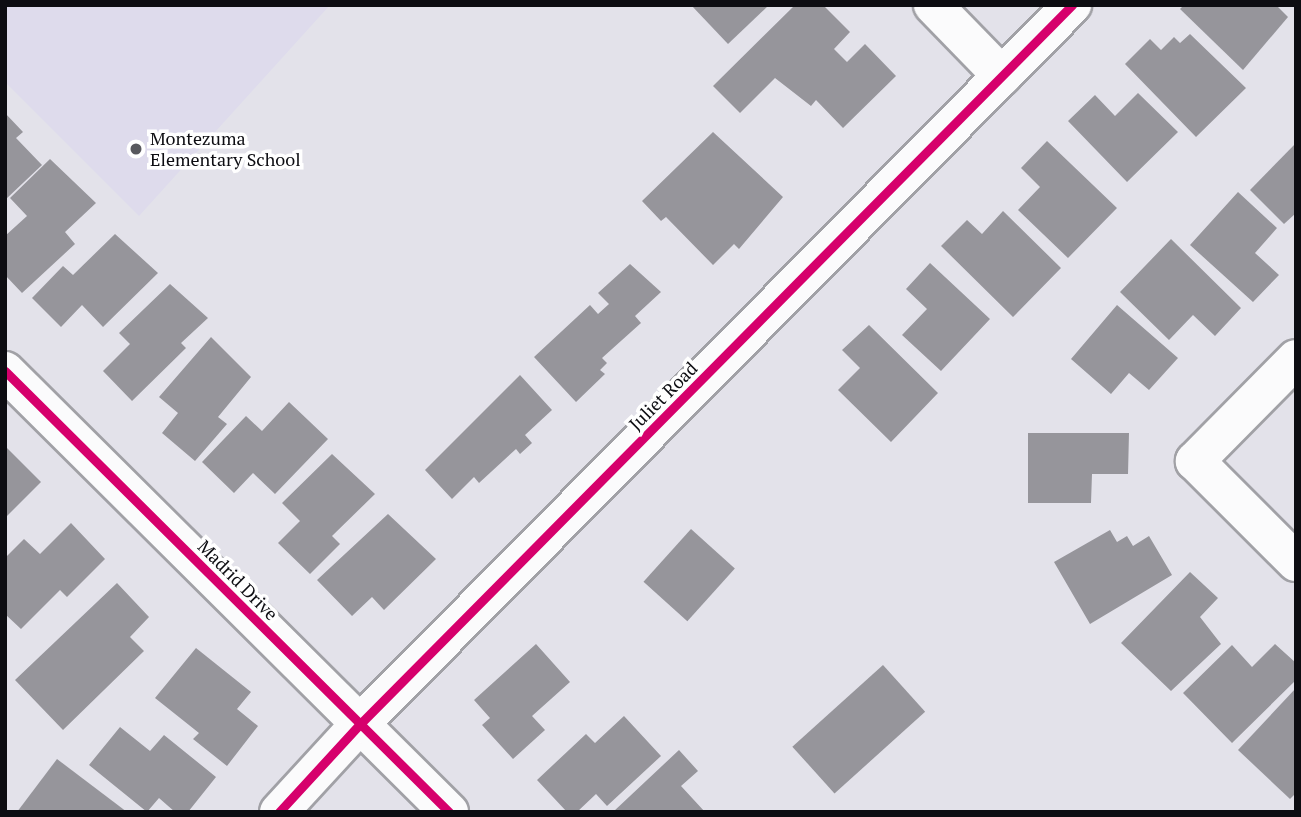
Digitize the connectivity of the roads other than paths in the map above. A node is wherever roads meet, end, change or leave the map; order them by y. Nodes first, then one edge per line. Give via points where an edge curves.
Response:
1 (933, 5) edge
2 (1072, 5) edge
3 (1002, 76) junction
4 (1296, 359) edge
5 (5, 371) edge
6 (1296, 562) edge
7 (360, 724) junction
8 (279, 812) edge
9 (449, 812) edge

1 - 3 street
2 - 3 street, Juliet Road
3 - 7 street, Juliet Road
4 - 6 street via 1195,461
5 - 7 street, Madrid Drive
7 - 8 street, Juliet Road
7 - 9 street, Madrid Drive

